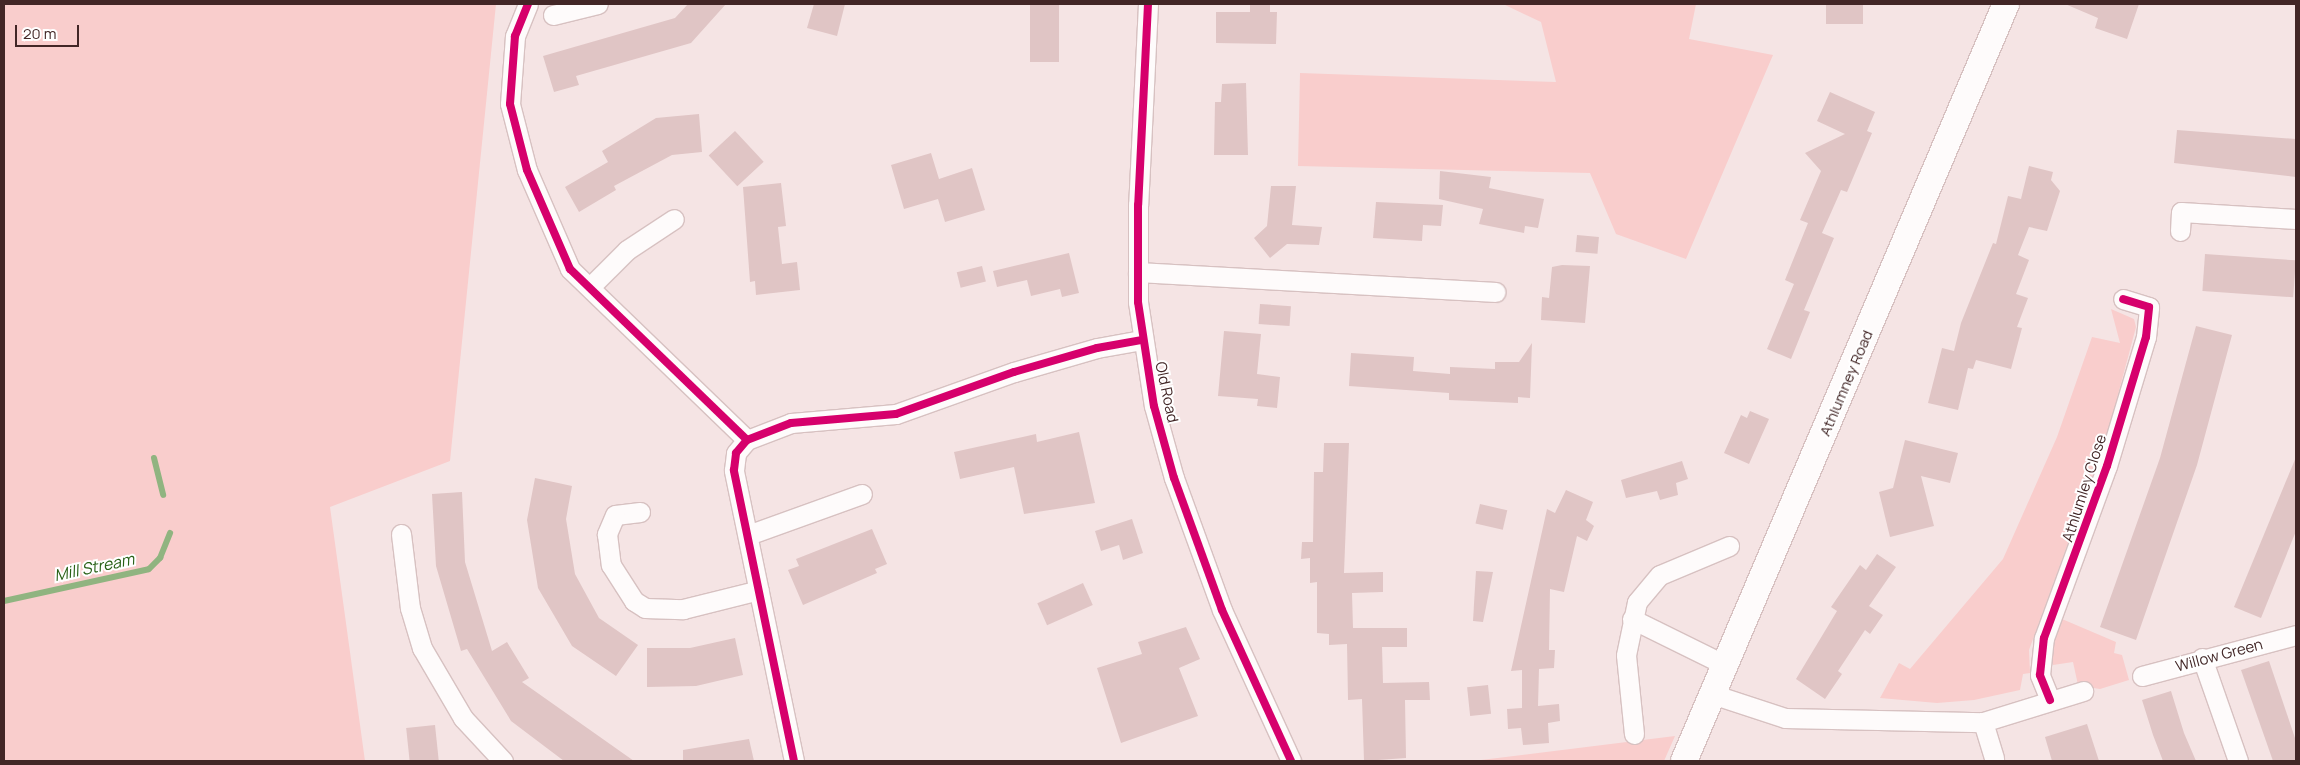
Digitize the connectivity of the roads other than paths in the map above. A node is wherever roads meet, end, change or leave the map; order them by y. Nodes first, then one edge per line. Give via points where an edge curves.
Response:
1 (528, 4) edge
2 (598, 4) edge
3 (1148, 4) edge
4 (2006, 4) edge
5 (552, 15) dead end
6 (674, 219) dead end
7 (2296, 219) edge
8 (2180, 231) dead end
9 (1138, 272) junction
10 (590, 287) junction
11 (1495, 292) dead end
12 (2123, 299) dead end
13 (1142, 340) junction
14 (747, 440) junction
15 (862, 494) dead end
16 (640, 512) dead end
17 (401, 534) dead end
18 (748, 535) junction
19 (1729, 546) dead end
20 (759, 590) junction
21 (1632, 619) junction
22 (2296, 635) edge
23 (2202, 658) junction
24 (1725, 665) junction
25 (2142, 676) dead end
26 (2083, 691) dead end
27 (1712, 694) junction
28 (2050, 700) junction
29 (1983, 722) junction
30 (1634, 734) dead end
31 (493, 757) edge
32 (1995, 760) edge
33 (794, 761) edge
34 (1291, 761) edge
35 (1684, 761) edge
36 (2238, 761) edge

1 - 10 street via 515,36 510,104 527,170 570,268
2 - 5 street
3 - 9 street, Old Road
4 - 24 main road, Athlumney Road
6 - 10 street via 628,250
7 - 8 street via 2181,212
9 - 11 street
9 - 13 street, Old Road
10 - 14 street
12 - 28 street, Athlumley Close via 2149,307 2146,336 2107,466 2044,638 2040,674
13 - 14 street via 1097,348 1014,372 896,414 791,423
13 - 34 street, Old Road via 1154,406 1197,545 1222,610
14 - 18 street via 736,453 734,470
15 - 18 street
16 - 20 street via 615,515 607,534 611,565 634,601 646,608 683,609
17 - 31 street via 410,608 422,648 463,718
18 - 20 street
19 - 21 street via 1660,575 1647,586
20 - 33 street
21 - 24 street
21 - 30 street via 1626,655
22 - 23 street, Willow Green
23 - 25 street, Willow Green
23 - 36 street
24 - 27 main road, Athlumney Road
26 - 28 street
27 - 29 street via 1785,718 1822,721 1874,717
27 - 35 main road, Athlumney Road
28 - 29 street
29 - 32 street

